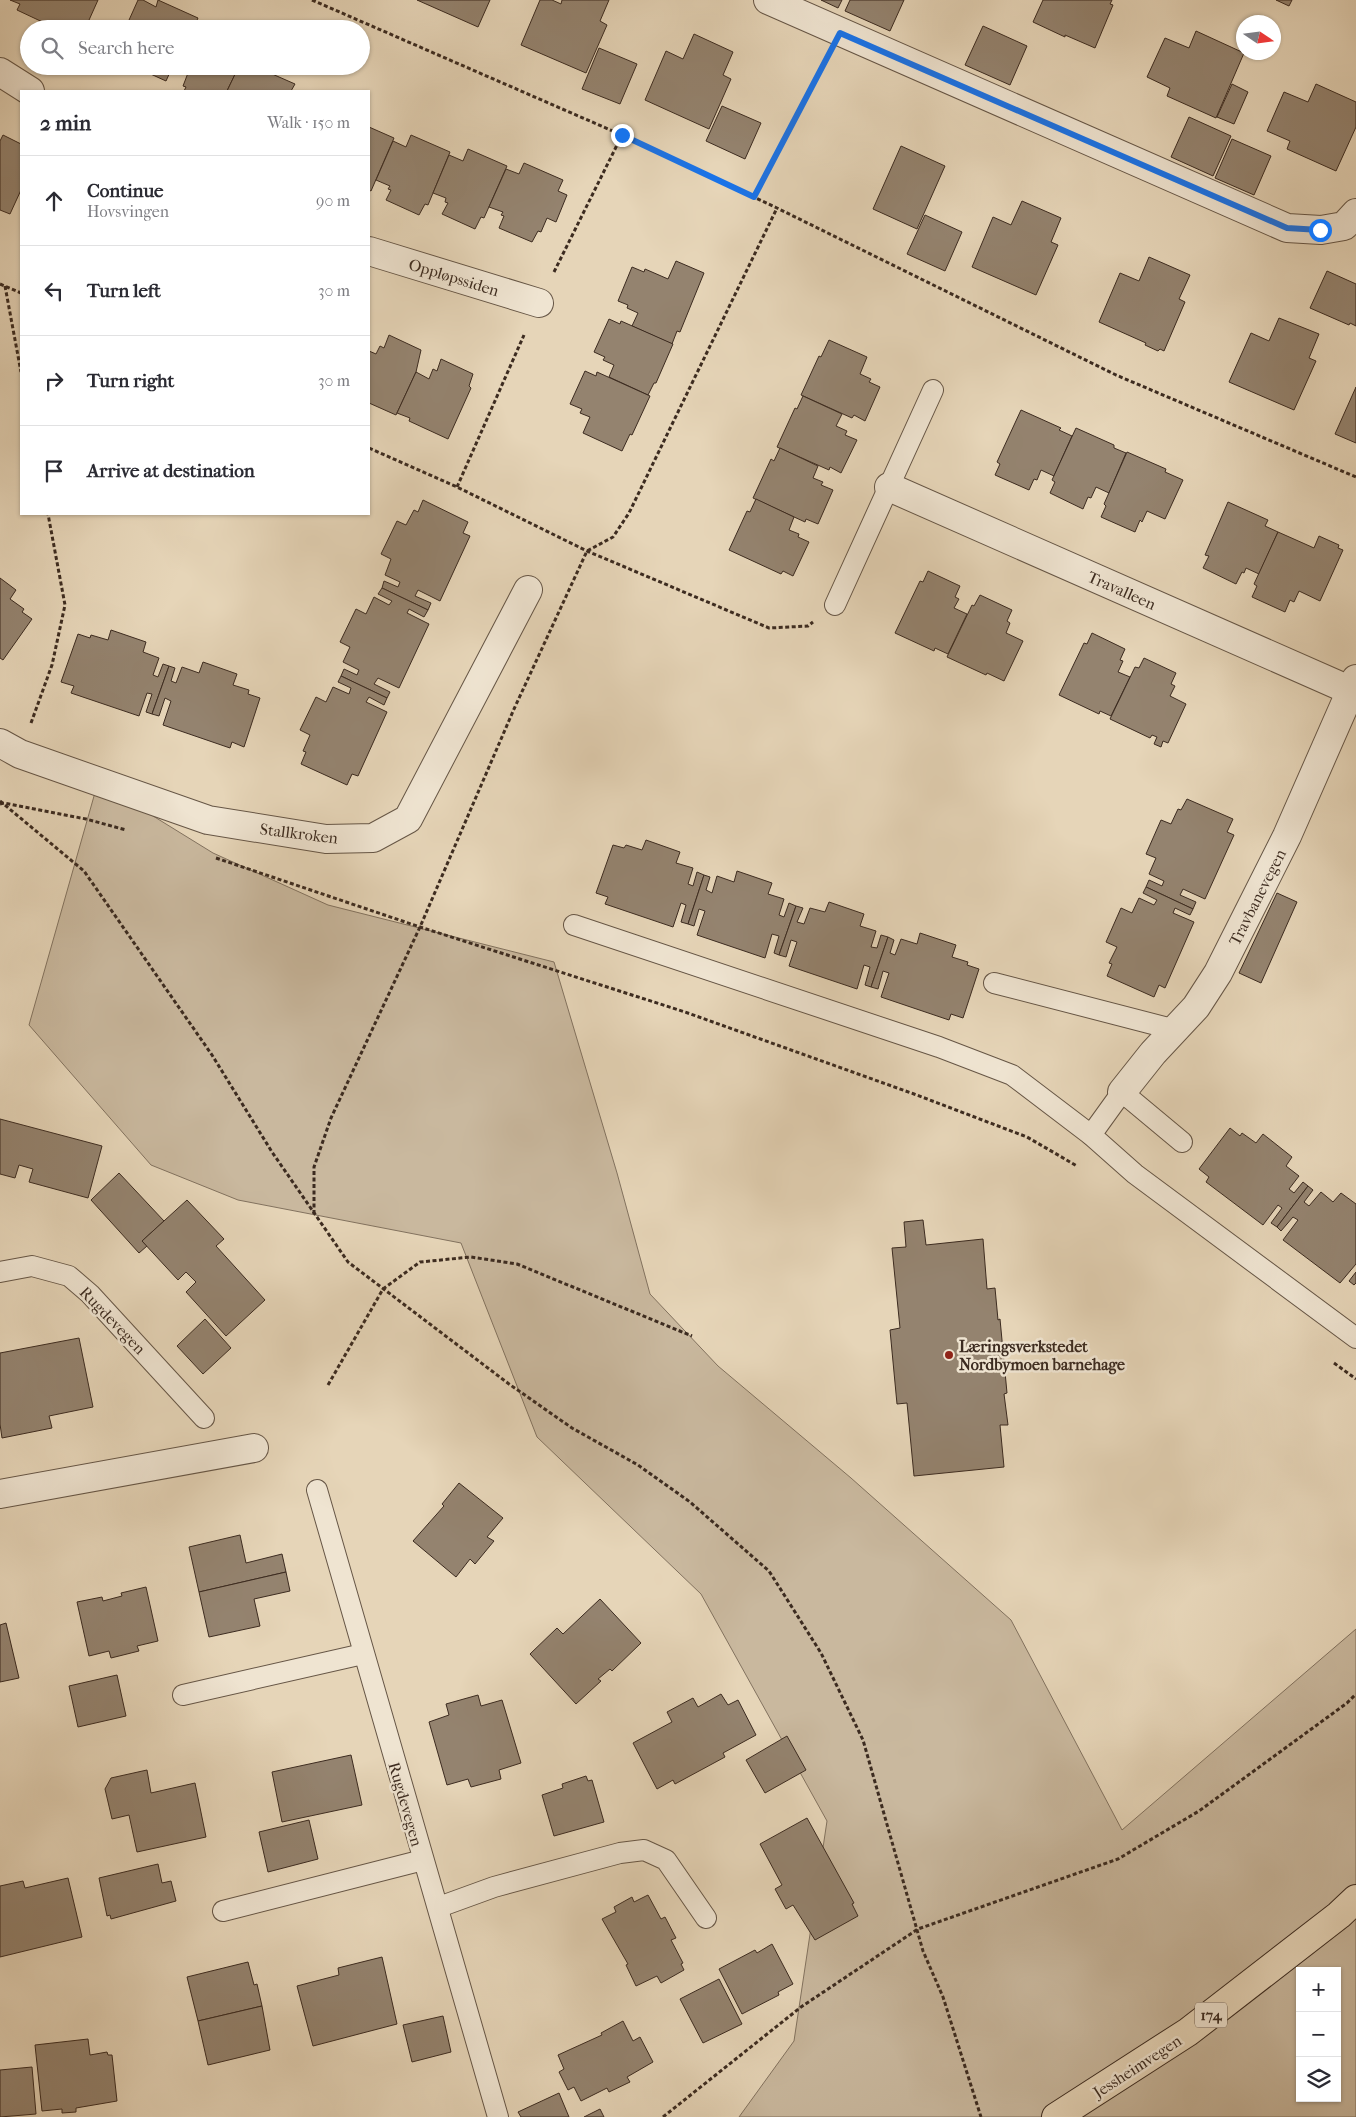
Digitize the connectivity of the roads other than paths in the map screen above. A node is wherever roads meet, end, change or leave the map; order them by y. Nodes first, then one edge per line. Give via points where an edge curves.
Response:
1 (768, 0) edge
2 (0, 72) edge
3 (28, 90) edge
4 (1356, 213) edge
5 (370, 251) edge
6 (538, 303) dead end
7 (933, 390) dead end
8 (889, 487) junction
9 (528, 590) dead end
10 (835, 605) road end
11 (1354, 687) edge
12 (10, 749) edge
13 (574, 925) dead end
14 (994, 983) dead end
15 (1176, 1030) junction
16 (1122, 1092) junction
17 (1091, 1135) junction
18 (1182, 1142) dead end
19 (0, 1272) edge
20 (1356, 1338) edge
21 (204, 1418) dead end
22 (254, 1448) dead end
23 (316, 1490) dead end
24 (0, 1494) edge
25 (363, 1654) junction
26 (183, 1694) dead end
27 (422, 1860) junction
28 (1356, 1899) edge
29 (439, 1907) junction
30 (222, 1911) dead end
31 (706, 1918) dead end
32 (498, 2117) edge
33 (1056, 2117) edge

1 - 4 street via 1287,228 1320,230 1344,226
2 - 3 street
5 - 6 street, Oppløpssiden
7 - 8 lane
8 - 10 lane
8 - 11 street, Travalleen
9 - 12 street, Stallkroken via 408,819 373,838 326,839 208,820
11 - 15 street, Travbanevegen via 1240,932 1196,1008
13 - 17 lane via 939,1047 1012,1075
14 - 15 lane
15 - 16 street, Travbanevegen
16 - 17 lane
16 - 18 lane
17 - 20 lane via 1135,1174
19 - 21 lane, Rugdevegen via 32,1266 69,1276 90,1294
22 - 24 street
23 - 25 lane, Rugdevegen
25 - 26 lane
25 - 27 lane, Rugdevegen
27 - 29 lane, Rugdevegen
27 - 30 lane
28 - 33 main road, Jessheimvegen / 174 via 1188,2032
29 - 31 lane via 494,1887 644,1850 666,1860
29 - 32 lane, Rugdevegen

